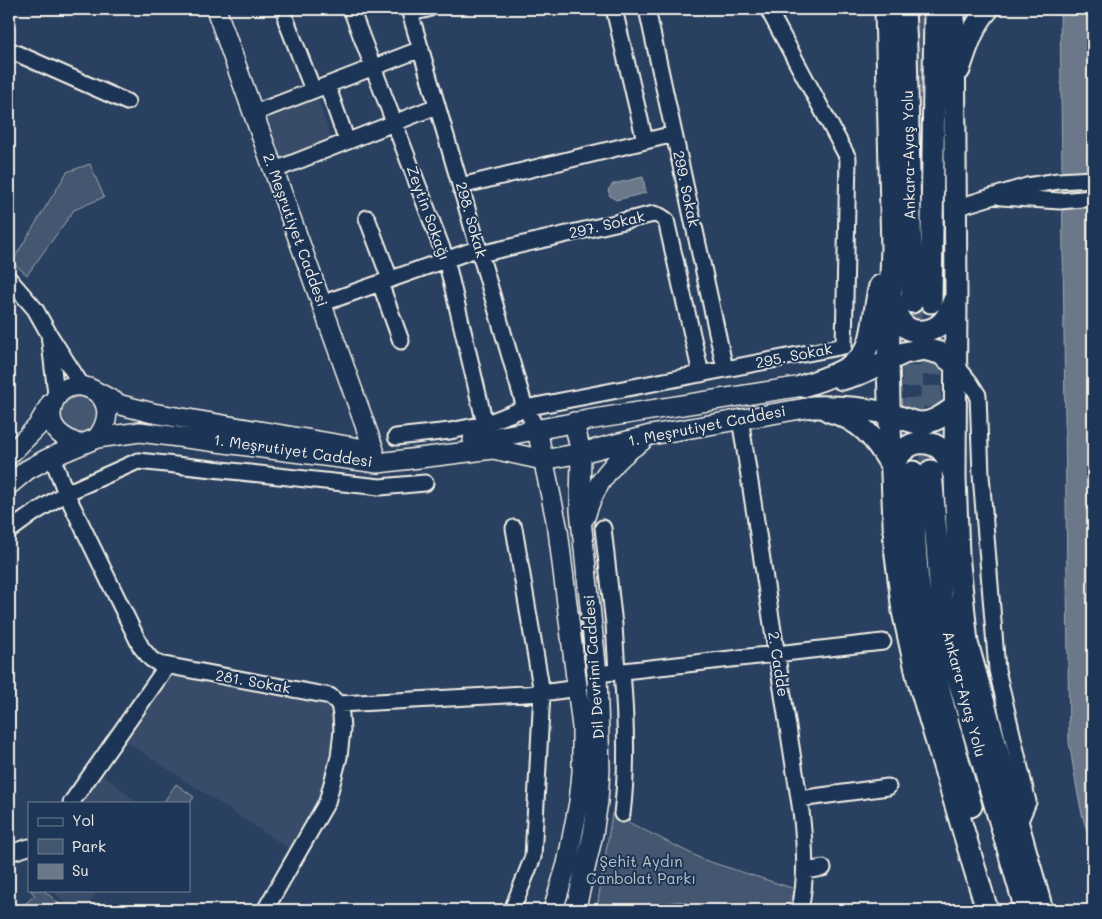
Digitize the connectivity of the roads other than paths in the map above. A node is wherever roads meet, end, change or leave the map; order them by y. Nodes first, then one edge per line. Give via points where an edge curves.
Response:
1 (207, 9) edge
2 (216, 9) edge
3 (351, 9) edge
4 (428, 9) edge
5 (614, 9) edge
6 (647, 9) edge
7 (768, 9) edge
8 (886, 9) edge
9 (904, 9) edge
10 (935, 9) edge
11 (954, 9) edge
12 (988, 9) edge
13 (410, 11) edge
14 (286, 20) dead end
15 (421, 49) junction
16 (11, 56) edge
17 (373, 67) junction
18 (954, 87) junction
19 (320, 88) junction
20 (127, 102) dead end
21 (437, 106) junction
22 (257, 112) dead end
23 (394, 123) junction
24 (344, 133) dead end
25 (674, 134) junction
26 (645, 141) junction
27 (280, 168) dead end
28 (1093, 179) edge
29 (461, 186) junction
30 (995, 196) junction
31 (1093, 198) edge
32 (955, 208) junction
33 (367, 218) dead end
34 (892, 248) junction
35 (480, 251) junction
36 (446, 259) junction
37 (9, 279) edge
38 (385, 281) junction
39 (890, 295) junction
40 (956, 295) junction
41 (332, 300) dead end
42 (49, 334) junction
43 (401, 342) dead end
44 (888, 361) junction
45 (956, 366) junction
46 (724, 369) junction
47 (701, 374) junction
48 (802, 386) junction
49 (89, 388) junction
50 (54, 399) junction
51 (979, 403) junction
52 (812, 407) junction
53 (955, 407) junction
54 (525, 408) junction
55 (889, 413) junction
56 (740, 418) junction
57 (574, 422) junction
58 (485, 424) junction
59 (537, 429) junction
60 (651, 435) junction
61 (396, 437) dead end
62 (89, 442) junction
63 (368, 449) junction
64 (581, 453) junction
65 (9, 456) edge
66 (52, 457) junction
67 (544, 460) junction
68 (891, 470) junction
69 (955, 478) junction
70 (425, 483) dead end
71 (9, 485) edge
72 (66, 493) junction
73 (514, 528) dead end
74 (582, 528) junction
75 (603, 528) dead end
76 (9, 531) edge
77 (884, 642) dead end
78 (777, 654) junction
79 (167, 666) junction
80 (619, 672) junction
81 (597, 674) junction
82 (578, 688) junction
83 (542, 693) junction
84 (339, 704) junction
85 (888, 787) dead end
86 (799, 799) junction
87 (72, 802) edge
88 (622, 814) dead end
89 (1019, 823) junction
90 (28, 847) edge
91 (9, 853) edge
92 (823, 868) dead end
93 (805, 871) junction
94 (265, 910) edge
95 (512, 910) edge
96 (553, 910) edge
97 (574, 910) edge
98 (800, 910) edge
99 (987, 910) edge
100 (1001, 910) edge
101 (1026, 910) edge
102 (1042, 910) edge

1 - 63 main road, 2. Meşrutiyet Caddesi
2 - 63 main road, 2. Meşrutiyet Caddesi
3 - 17 street, Zeytin Sokağı
4 - 13 street
5 - 26 street
6 - 25 street, 299. Sokak
7 - 46 street, 295. Sokak via 848,158 844,346
8 - 34 highway
9 - 10 highway, Ankara-Ayaş Yolu via 922,302
11 - 18 highway
12 - 18 highway via 966,49
13 - 15 street, 298. Sokak
14 - 19 street
15 - 17 street
15 - 21 street, 298. Sokak
16 - 20 street
17 - 19 street
17 - 23 street, Zeytin Sokağı
18 - 32 highway
19 - 22 street
19 - 24 street
21 - 23 street
21 - 29 street, 298. Sokak
23 - 27 street
23 - 36 street, Zeytin Sokağı
25 - 26 street
25 - 46 street, 299. Sokak
26 - 29 street
28 - 30 street via 1027,186
29 - 35 street, 298. Sokak
30 - 31 street via 1060,201
30 - 32 street
32 - 40 highway
33 - 38 street
34 - 39 highway
34 - 48 highway via 879,290 870,341 863,354 838,373
35 - 36 street, 297. Sokak
35 - 47 street, 297. Sokak via 654,214 660,216 666,220
35 - 54 street, 298. Sokak
36 - 38 street, 297. Sokak
36 - 58 street, Zeytin Sokağı
37 - 42 street via 34,309
38 - 41 street, 297. Sokak
38 - 43 street
39 - 40 highway via 896,315 904,326 919,332 937,328 943,323
39 - 44 highway
40 - 45 highway
42 - 49 street
42 - 50 street
44 - 45 highway via 904,353 924,349 940,353
44 - 48 highway via 839,380
44 - 55 highway
45 - 51 street via 975,390
45 - 53 highway
46 - 47 street, 295. Sokak
47 - 54 street, 295. Sokak
48 - 57 main road, 1. Meşrutiyet Caddesi
49 - 50 main road via 69,388
49 - 62 main road via 102,398 107,418 102,432
49 - 63 main road, 1. Meşrutiyet Caddesi via 121,405 153,413
50 - 62 main road via 51,418 54,428 61,435
50 - 65 main road via 37,427
51 - 53 street
51 - 89 street via 981,475 997,670 1028,802
52 - 55 highway via 843,406
52 - 56 main road, 1. Meşrutiyet Caddesi
52 - 68 highway via 835,413 866,429 880,447
53 - 55 highway via 939,419 922,423
53 - 69 highway
54 - 58 street, 295. Sokak
54 - 59 street, 298. Sokak
55 - 68 highway
56 - 60 main road, 1. Meşrutiyet Caddesi
56 - 78 street, 2. Cadde
57 - 59 main road, 1. Meşrutiyet Caddesi
57 - 64 main road, Dil Devrimi Caddesi
58 - 61 street, 295. Sokak
59 - 63 main road, 1. Meşrutiyet Caddesi via 492,438
59 - 67 main road, Dil Devrimi Caddesi
60 - 64 main road, 1. Meşrutiyet Caddesi
60 - 74 main road via 627,451 600,482 588,504
62 - 66 main road, 1. Meşrutiyet Caddesi
62 - 67 main road, 1. Meşrutiyet Caddesi via 140,432 378,463 493,449
64 - 67 main road, 1. Meşrutiyet Caddesi
64 - 74 main road, Dil Devrimi Caddesi
66 - 71 main road, 1. Meşrutiyet Caddesi via 27,470
66 - 72 street, 281. Sokak
67 - 82 main road, Dil Devrimi Caddesi via 558,530
68 - 69 highway via 902,452 911,444 922,442 933,444 943,452
68 - 99 highway via 896,547 909,639
69 - 89 highway via 958,554 967,643
70 - 72 street via 380,487 138,461
72 - 76 street
72 - 79 street, 281. Sokak via 141,647 151,659
73 - 83 street
74 - 81 main road, Dil Devrimi Caddesi
75 - 80 street
77 - 78 street via 854,650
78 - 80 street
78 - 86 street, 2. Cadde
79 - 84 street, 281. Sokak via 330,696
79 - 87 street
80 - 81 street
80 - 88 street via 627,746
81 - 97 main road, Dil Devrimi Caddesi via 598,801
82 - 83 street, 281. Sokak
82 - 96 main road, Dil Devrimi Caddesi via 582,727 580,802
83 - 84 street, 281. Sokak
83 - 95 street via 533,857
84 - 94 street via 342,730 339,757 327,802
85 - 86 street
86 - 93 street, 2. Cadde
89 - 102 highway
90 - 91 street
92 - 93 street
93 - 98 street, 2. Cadde
100 - 101 highway, Ankara-Ayaş Yolu via 932,661 916,551 922,472 951,654

